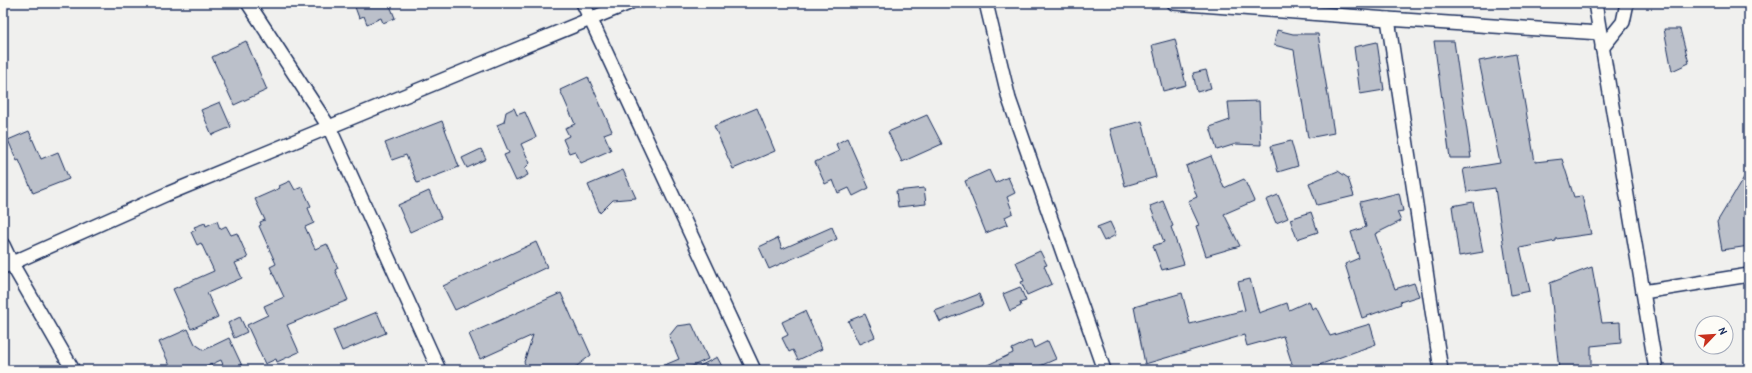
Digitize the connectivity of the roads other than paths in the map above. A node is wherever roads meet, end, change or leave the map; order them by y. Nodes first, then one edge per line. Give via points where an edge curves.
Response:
1 (248, 3) edge
2 (583, 3) edge
3 (629, 3) edge
4 (986, 3) edge
5 (1174, 3) edge
6 (1595, 3) edge
7 (1627, 3) edge
8 (591, 19) junction
9 (1388, 19) junction
10 (1600, 32) junction
11 (1602, 48) junction
12 (329, 127) junction
13 (3, 245) edge
14 (7, 265) edge
15 (1749, 275) edge
16 (1643, 292) junction
17 (73, 370) edge
18 (439, 370) edge
19 (754, 370) edge
20 (1104, 370) edge
21 (1441, 370) edge
22 (1656, 370) edge

1 - 12 street
2 - 8 street
3 - 8 street
4 - 20 street via 1009,100
5 - 9 street
6 - 10 street
7 - 11 street via 1622,22
8 - 12 street
8 - 19 street
9 - 10 street
9 - 21 street
10 - 11 street
11 - 16 street
12 - 14 street via 167,194
12 - 18 street
13 - 14 street
14 - 17 street
15 - 16 street
16 - 22 street

